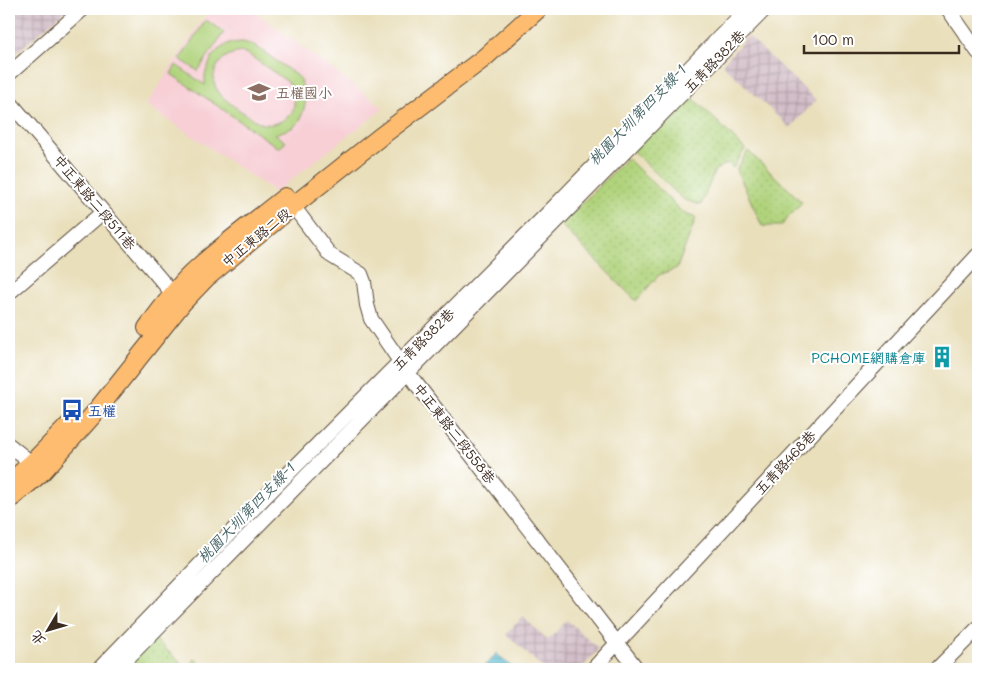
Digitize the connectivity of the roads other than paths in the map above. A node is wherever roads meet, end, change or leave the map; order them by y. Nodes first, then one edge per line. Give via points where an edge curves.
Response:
1 (83, 9) edge
2 (522, 9) edge
3 (538, 9) edge
4 (748, 9) edge
5 (765, 9) edge
6 (948, 9) edge
7 (978, 52) edge
8 (9, 74) edge
9 (9, 100) edge
10 (289, 202) junction
11 (102, 212) junction
12 (978, 255) edge
13 (9, 293) edge
14 (178, 298) junction
15 (404, 367) junction
16 (9, 446) edge
17 (37, 467) junction
18 (9, 483) edge
19 (9, 500) edge
20 (978, 628) edge
21 (616, 643) junction
22 (99, 669) edge
23 (117, 669) edge
24 (593, 669) edge
25 (637, 669) edge
26 (937, 669) edge

1 - 8 street
2 - 10 main road, 中正東路二段
3 - 10 main road, 中正東路二段 via 484,58
4 - 15 street, 五青路382巷 via 554,207
5 - 15 street, 五青路382巷
6 - 7 street
9 - 11 street, 中正東路二段511巷
10 - 14 main road, 中正東路二段 via 206,278
10 - 15 street, 中正東路二段558巷 via 330,255 361,274 371,319
11 - 13 street
11 - 14 street, 中正東路二段511巷
12 - 21 street, 五青路468巷
14 - 17 main road, 中正東路二段 via 94,416
15 - 21 street, 中正東路二段558巷
15 - 22 street, 五青路382巷 via 263,499
15 - 23 street, 五青路382巷
16 - 17 street
17 - 18 main road, 中正東路二段
17 - 19 main road, 中正東路二段
20 - 26 street
21 - 24 street, 五青路468巷
21 - 25 street, 中正東路二段558巷

